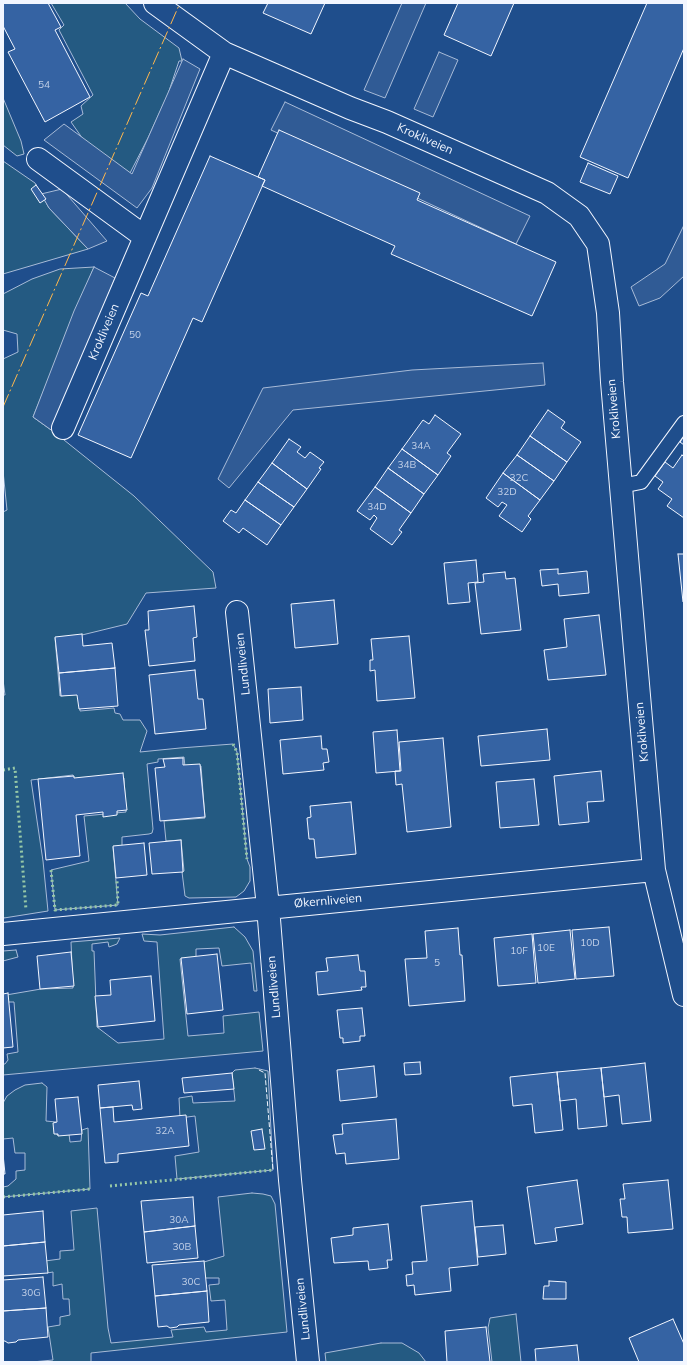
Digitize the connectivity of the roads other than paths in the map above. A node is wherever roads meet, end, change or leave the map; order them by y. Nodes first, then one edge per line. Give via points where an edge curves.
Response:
1 (155, 3) edge
2 (224, 52) junction
3 (38, 159) dead end
4 (145, 237) junction
5 (684, 423) edge
6 (63, 428) dead end
7 (621, 486) junction
8 (237, 612) dead end
9 (654, 870) junction
10 (268, 907) junction
11 (3, 934) edge
12 (684, 995) edge
13 (308, 1362) edge

1 - 2 street, Krokliveien
2 - 4 street, Krokliveien
2 - 7 street, Krokliveien via 547,193 579,216 598,244 608,313
3 - 4 street
4 - 6 street, Krokliveien
5 - 7 lane via 641,482
7 - 9 street, Krokliveien
8 - 10 street, Lundliveien
9 - 10 street, Økernliveien
9 - 12 street, Krokliveien
10 - 11 street, Økernliveien
10 - 13 street, Lundliveien

